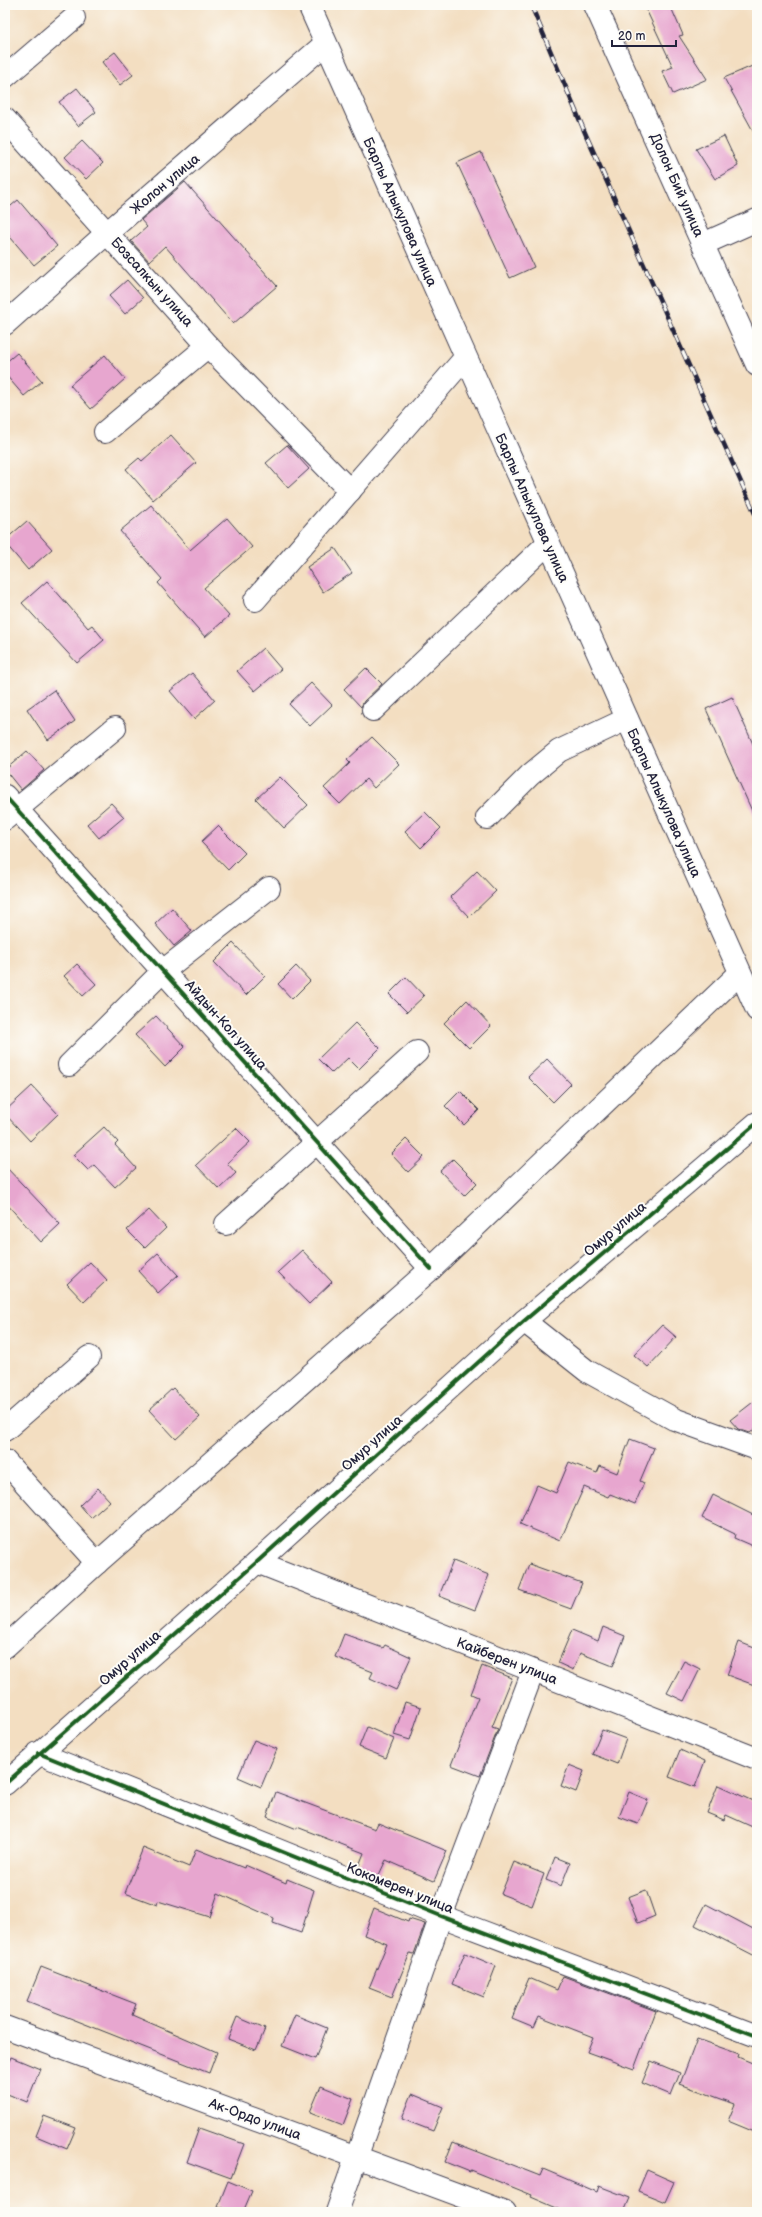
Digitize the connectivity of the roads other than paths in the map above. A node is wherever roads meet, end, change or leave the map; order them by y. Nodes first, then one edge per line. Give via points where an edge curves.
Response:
1 (309, 5) edge
2 (595, 5) edge
3 (74, 18) dead end
4 (325, 44) junction
5 (5, 77) edge
6 (6, 124) edge
7 (757, 220) edge
8 (107, 233) junction
9 (703, 244) junction
10 (5, 324) edge
11 (208, 346) junction
12 (466, 358) junction
13 (757, 365) edge
14 (105, 432) dead end
15 (350, 491) junction
16 (548, 542) junction
17 (255, 600) dead end
18 (373, 710) dead end
19 (627, 719) junction
20 (115, 728) dead end
21 (9, 808) edge
22 (486, 818) dead end
23 (269, 888) dead end
24 (163, 971) junction
25 (740, 973) junction
26 (757, 1010) edge
27 (417, 1052) dead end
28 (70, 1065) dead end
29 (757, 1123) edge
30 (317, 1142) junction
31 (226, 1224) dead end
32 (431, 1269) junction
33 (524, 1321) junction
34 (89, 1357) dead end
35 (5, 1430) edge
36 (757, 1449) edge
37 (5, 1461) edge
38 (257, 1562) junction
39 (97, 1563) junction
40 (5, 1647) edge
41 (533, 1671) junction
42 (38, 1753) junction
43 (757, 1759) edge
44 (5, 1784) edge
45 (441, 1916) junction
46 (5, 2027) edge
47 (757, 2036) edge
48 (358, 2156) junction
49 (337, 2212) edge
50 (505, 2212) edge

1 - 4 street, Барпы Алыкулова улица
2 - 9 street, Долон Бий улица
3 - 5 street
4 - 8 street, Жолон улица
4 - 12 street, Барпы Алыкулова улица
6 - 8 street, Бозсалкын улица
7 - 9 street
8 - 10 street, Жолон улица
8 - 11 street, Бозсалкын улица
9 - 13 street, Долон Бий улица
11 - 14 street
11 - 15 street, Бозсалкын улица
12 - 15 street
12 - 16 street, Барпы Алыкулова улица
15 - 17 street
16 - 18 street
16 - 19 street, Барпы Алыкулова улица
19 - 22 street via 559,751
19 - 25 street, Барпы Алыкулова улица
20 - 21 street
21 - 24 street, Айдын-Кол улица
23 - 24 street
24 - 28 street
24 - 30 street, Айдын-Кол улица
25 - 26 street, Барпы Алыкулова улица
25 - 32 street
27 - 30 street
29 - 33 street, Омур улица
30 - 31 street
30 - 32 street, Айдын-Кол улица
32 - 39 street
33 - 36 street via 586,1370 674,1419
33 - 38 street, Омур улица
34 - 35 street
37 - 39 street
38 - 41 street, Кайберен улица
38 - 42 street, Омур улица
39 - 40 street
41 - 43 street, Кайберен улица
41 - 45 street
42 - 44 street, Омур улица
42 - 45 street, Кокомерен улица
45 - 47 street, Кокомерен улица
45 - 48 street
46 - 48 street, Ак-Ордо улица
48 - 49 street
48 - 50 street, Ак-Ордо улица

